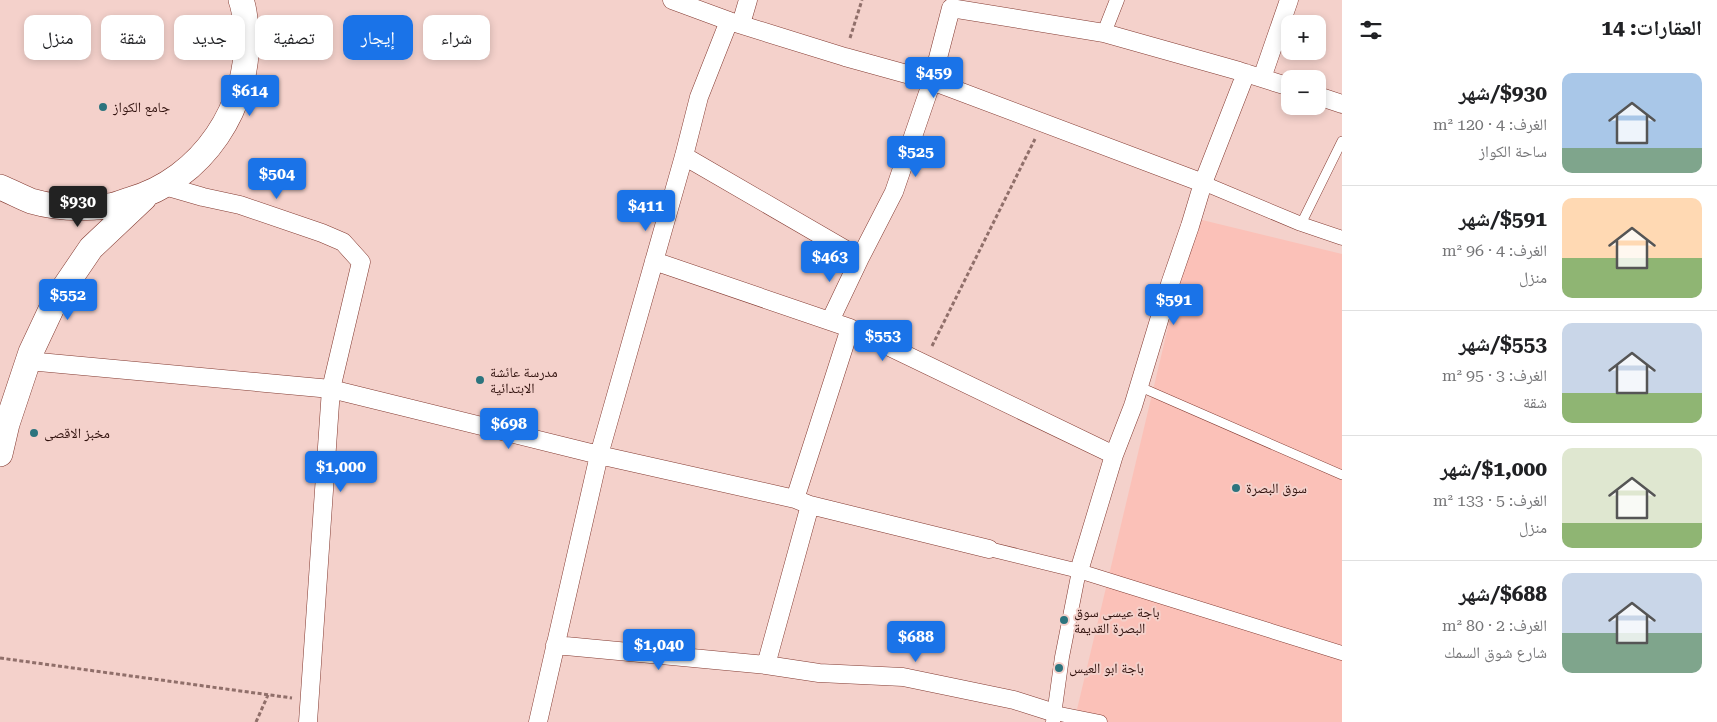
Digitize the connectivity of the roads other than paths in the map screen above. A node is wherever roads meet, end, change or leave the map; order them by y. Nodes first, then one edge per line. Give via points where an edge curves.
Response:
1 (241, 0) edge
2 (672, 0) edge
3 (748, 0) edge
4 (1117, 0) edge
5 (1289, 0) edge
6 (952, 4) edge
7 (735, 23) junction
8 (1104, 33) junction
9 (1254, 76) junction
10 (932, 81) junction
11 (1281, 84) edge
12 (1326, 99) edge
13 (1342, 104) edge
14 (1342, 141) edge
15 (684, 156) junction
16 (1203, 183) junction
17 (0, 187) edge
18 (155, 191) junction
19 (1301, 224) junction
20 (1342, 238) edge
21 (860, 258) junction
22 (654, 261) junction
23 (830, 321) junction
24 (850, 328) junction
25 (28, 361) junction
26 (1138, 386) junction
27 (331, 389) junction
28 (0, 454) edge
29 (599, 455) junction
30 (1114, 455) junction
31 (1342, 475) edge
32 (802, 502) junction
33 (989, 549) joint
34 (1079, 571) junction
35 (555, 645) junction
36 (1342, 653) edge
37 (766, 665) junction
38 (1054, 718) edge
39 (308, 722) edge
40 (538, 722) edge
41 (1100, 722) edge

1 - 18 main road via 247,48 241,90 224,127 198,160
2 - 7 street
3 - 7 street
4 - 8 street
5 - 9 street
6 - 8 street
6 - 10 street
7 - 10 street
7 - 15 street via 698,97
8 - 9 street
9 - 11 street
9 - 16 street
10 - 16 street
10 - 21 street via 894,192
12 - 13 street
14 - 19 lane
15 - 21 street
15 - 22 street
16 - 19 street
16 - 26 street
17 - 18 main road via 31,200 69,208 108,206
18 - 25 main road via 91,248 55,301
18 - 27 street via 240,205 322,233 343,242 361,262
19 - 20 street
21 - 23 street
22 - 23 street
22 - 29 street
23 - 24 street
24 - 30 street
24 - 32 street
25 - 27 street
25 - 28 main road
26 - 30 street
26 - 31 lane
27 - 29 street
27 - 39 street
29 - 32 street
29 - 35 street
30 - 34 street
32 - 33 street
32 - 37 street
33 - 34 street
34 - 36 street
34 - 38 street
35 - 37 street
35 - 40 street
37 - 38 street via 819,673 903,678 1014,700
38 - 41 street

